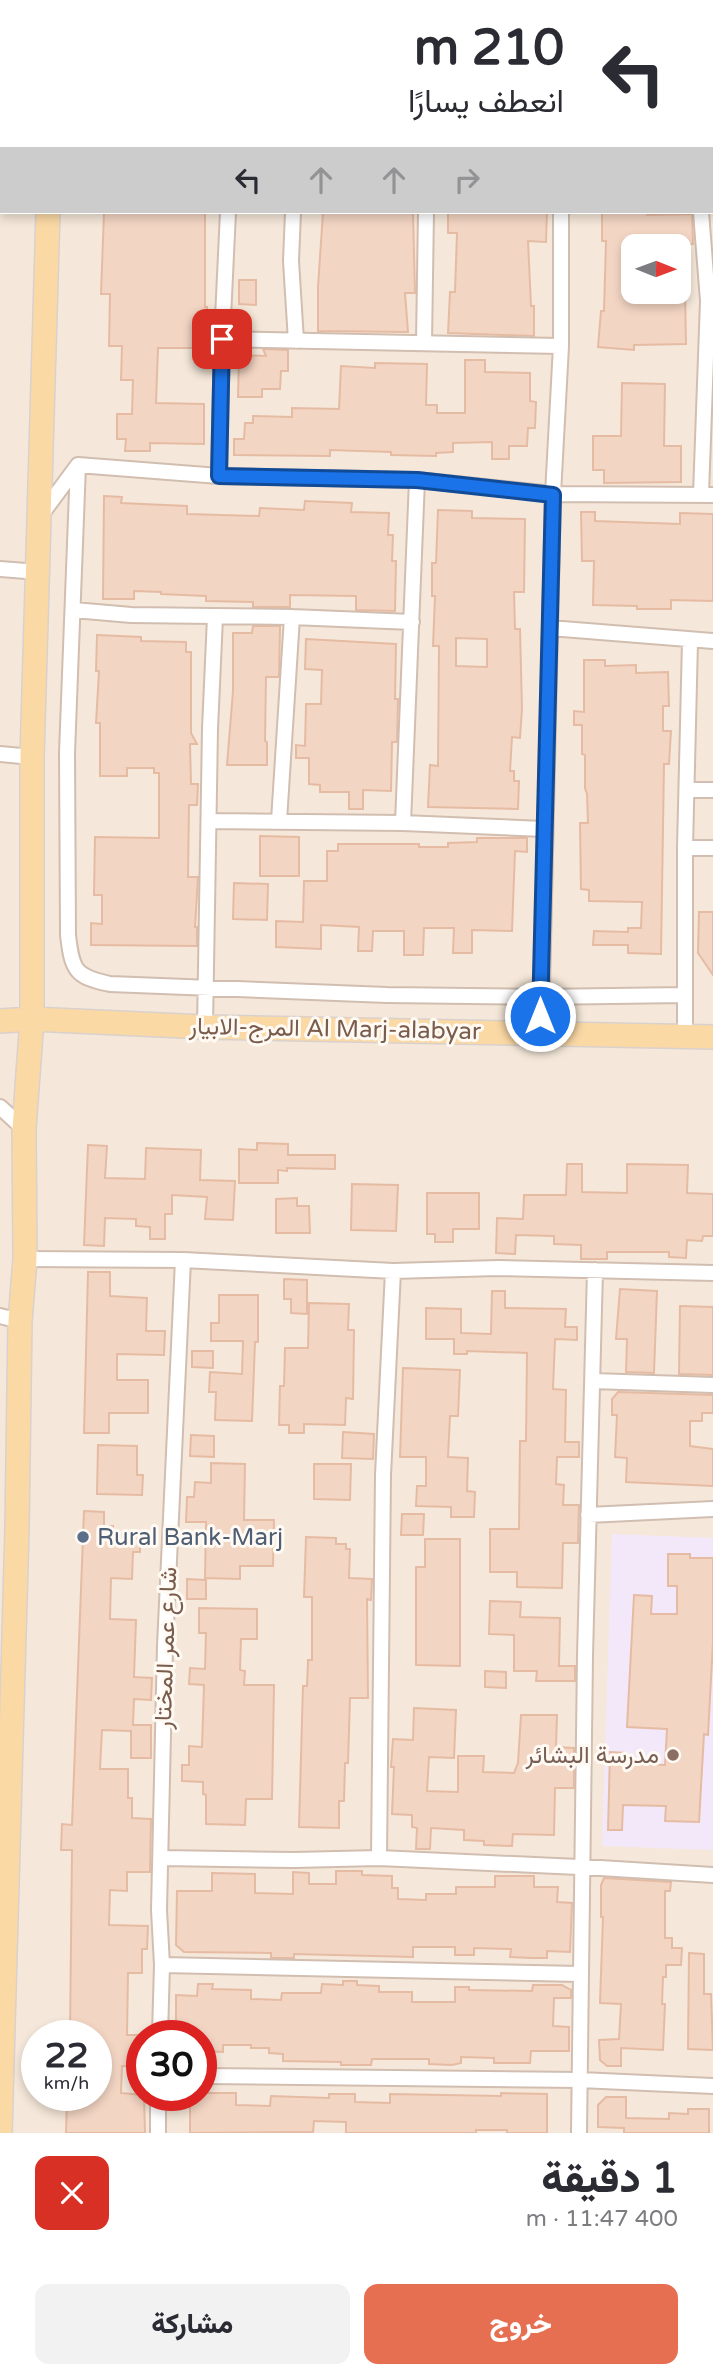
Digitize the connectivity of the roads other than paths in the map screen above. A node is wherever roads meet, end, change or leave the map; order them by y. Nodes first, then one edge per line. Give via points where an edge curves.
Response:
1 (48, 214) edge
2 (228, 214) edge
3 (293, 214) edge
4 (426, 214) edge
5 (561, 214) edge
6 (701, 214) edge
7 (711, 301) edge
8 (222, 339) junction
9 (296, 341) junction
10 (424, 343) junction
11 (561, 346) junction
12 (78, 465) junction
13 (219, 476) junction
14 (417, 480) junction
15 (553, 495) junction
16 (707, 495) edge
17 (39, 518) junction
18 (0, 569) edge
19 (39, 572) junction
20 (74, 610) junction
21 (215, 617) junction
22 (292, 617) junction
23 (412, 622) junction
24 (550, 628) junction
25 (690, 641) junction
26 (713, 641) edge
27 (0, 754) edge
28 (33, 757) junction
29 (687, 790) junction
30 (713, 790) edge
31 (209, 821) junction
32 (279, 821) junction
33 (403, 823) junction
34 (544, 829) junction
35 (685, 848) junction
36 (713, 848) edge
37 (204, 987) junction
38 (684, 995) junction
39 (540, 997) junction
40 (32, 1019) junction
41 (0, 1021) edge
42 (205, 1027) junction
43 (541, 1034) junction
44 (685, 1036) junction
45 (713, 1037) edge
46 (0, 1107) edge
47 (24, 1129) junction
48 (24, 1259) junction
49 (183, 1260) junction
50 (595, 1270) junction
51 (393, 1271) junction
52 (713, 1273) edge
53 (10, 1319) edge
54 (593, 1381) junction
55 (713, 1385) edge
56 (713, 1509) edge
57 (588, 1515) junction
58 (9, 1529) edge
59 (5, 1752) edge
60 (162, 1858) junction
61 (379, 1858) junction
62 (584, 1867) junction
63 (713, 1875) edge
64 (3, 1905) edge
65 (162, 1965) junction
66 (582, 1974) junction
67 (160, 2020) edge
68 (217, 2076) edge
69 (580, 2080) junction
70 (713, 2086) edge
71 (0, 2100) edge
72 (158, 2111) edge
73 (0, 2133) edge
74 (158, 2133) edge
75 (579, 2133) edge

1 - 17 main road
2 - 8 street
3 - 9 street
4 - 10 street
5 - 11 street
6 - 7 street
7 - 16 street
8 - 9 street
8 - 13 street
9 - 10 street
10 - 11 street
11 - 15 street
12 - 13 street
12 - 17 street
12 - 20 street
13 - 14 street
14 - 15 street
14 - 23 street
15 - 16 street
15 - 24 street
17 - 19 main road
18 - 19 street
19 - 28 main road
20 - 21 street
20 - 37 street via 67,753 71,958 78,971 99,982
21 - 22 street
21 - 31 street
22 - 23 street
22 - 32 street
23 - 33 street
24 - 25 street
24 - 34 street
25 - 26 street
25 - 29 street
27 - 28 street
28 - 40 main road
29 - 30 street
29 - 35 street
31 - 32 street
31 - 37 street
32 - 33 street
33 - 34 street
34 - 39 street
35 - 36 street
35 - 38 street
37 - 39 street
37 - 42 street
38 - 39 street
38 - 44 street
39 - 43 street
40 - 41 main road, المرج-الابيار Al Marj-alabyar
40 - 42 main road, المرج-الابيار Al Marj-alabyar
40 - 47 main road
42 - 43 main road, المرج-الابيار Al Marj-alabyar
43 - 44 main road, المرج-الابيار Al Marj-alabyar
44 - 45 main road, المرج-الابيار Al Marj-alabyar
46 - 47 street
47 - 48 main road
48 - 49 street
48 - 53 main road
49 - 51 street
49 - 60 street, شارع عمر المختار via 165,1646
50 - 51 street
50 - 52 street
50 - 54 street
51 - 61 street via 383,1475
53 - 58 main road
54 - 55 street
54 - 57 street
56 - 57 street
57 - 62 street
58 - 59 main road
59 - 64 main road
60 - 61 street
60 - 65 street, شارع عمر المختار
61 - 62 street
62 - 63 street
62 - 66 street
64 - 71 main road
65 - 66 street
65 - 67 street, شارع عمر المختار
66 - 69 street
68 - 69 street
69 - 70 street
69 - 75 street
71 - 73 main road
72 - 74 street

